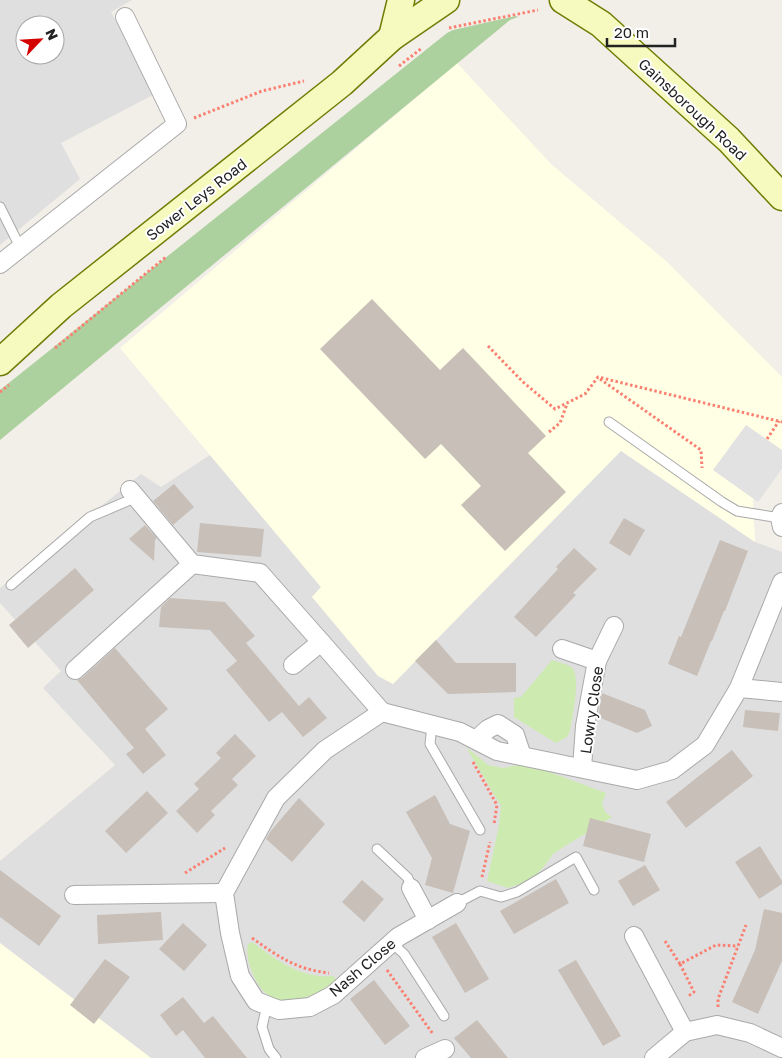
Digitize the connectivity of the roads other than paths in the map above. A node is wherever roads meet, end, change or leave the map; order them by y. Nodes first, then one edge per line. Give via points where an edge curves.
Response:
1 (401, 0) edge
2 (446, 0) edge
3 (563, 0) edge
4 (590, 0) edge
5 (125, 17) dead end
6 (601, 24) junction
7 (392, 37) junction
8 (782, 197) edge
9 (0, 207) edge
10 (20, 247) junction
11 (0, 264) edge
12 (8, 371) edge
13 (609, 422) dead end
14 (134, 494) joint
15 (781, 519) edge
16 (192, 564) junction
17 (782, 582) edge
18 (11, 585) dead end
19 (614, 626) dead end
20 (321, 642) junction
21 (562, 649) dead end
22 (597, 661) junction
23 (294, 665) dead end
24 (75, 670) dead end
25 (739, 688) junction
26 (782, 692) edge
27 (382, 712) junction
28 (432, 725) junction
29 (476, 740) junction
30 (522, 756) junction
31 (582, 768) junction
32 (480, 830) dead end
33 (377, 849) dead end
34 (411, 888) joint
35 (594, 890) dead end
36 (224, 893) junction
37 (74, 895) dead end
38 (457, 903) joint
39 (428, 920) junction
40 (634, 936) dead end
41 (392, 943) junction
42 (267, 1005) junction
43 (444, 1016) dead end
44 (685, 1032) junction
45 (439, 1042) road end
46 (782, 1048) edge
47 (276, 1058) edge
48 (426, 1058) edge
49 (654, 1058) edge

1 - 7 street
2 - 7 street, Sower Leys Road
3 - 6 street, Gainsborough Road
4 - 6 street, Gainsborough Road
5 - 10 street via 177,124
6 - 8 street, Gainsborough Road via 729,140
7 - 12 street, Sower Leys Road via 342,83 61,306
9 - 10 lane
10 - 11 street
13 - 15 lane via 737,511
14 - 16 street
14 - 18 lane via 90,517
16 - 20 street via 260,573
16 - 24 street
17 - 25 street, Lowry Close
19 - 22 street, Lowry Close
20 - 23 street
20 - 27 street
21 - 22 street
22 - 31 street, Lowry Close via 585,726
25 - 26 street
25 - 31 street, Lowry Close via 705,744 672,770 637,780
27 - 28 street, Lowry Close
27 - 36 street via 324,750 276,798
28 - 29 street, Lowry Close
28 - 32 lane via 430,744
29 - 30 street, Lowry Close via 497,751
29 - 30 street via 498,724 515,735
30 - 31 street, Lowry Close
33 - 34 lane via 408,878
34 - 39 street
35 - 38 lane via 576,857 517,892 501,897 480,891
36 - 37 street
36 - 42 street via 240,976 256,1001
38 - 39 street, Nash Close
39 - 41 street, Nash Close
40 - 44 street
41 - 42 street, Nash Close via 333,995 310,1007 279,1010
41 - 43 lane via 404,954
42 - 47 lane via 262,1028 269,1049
44 - 46 street via 717,1025 750,1033
44 - 49 street
45 - 48 street

